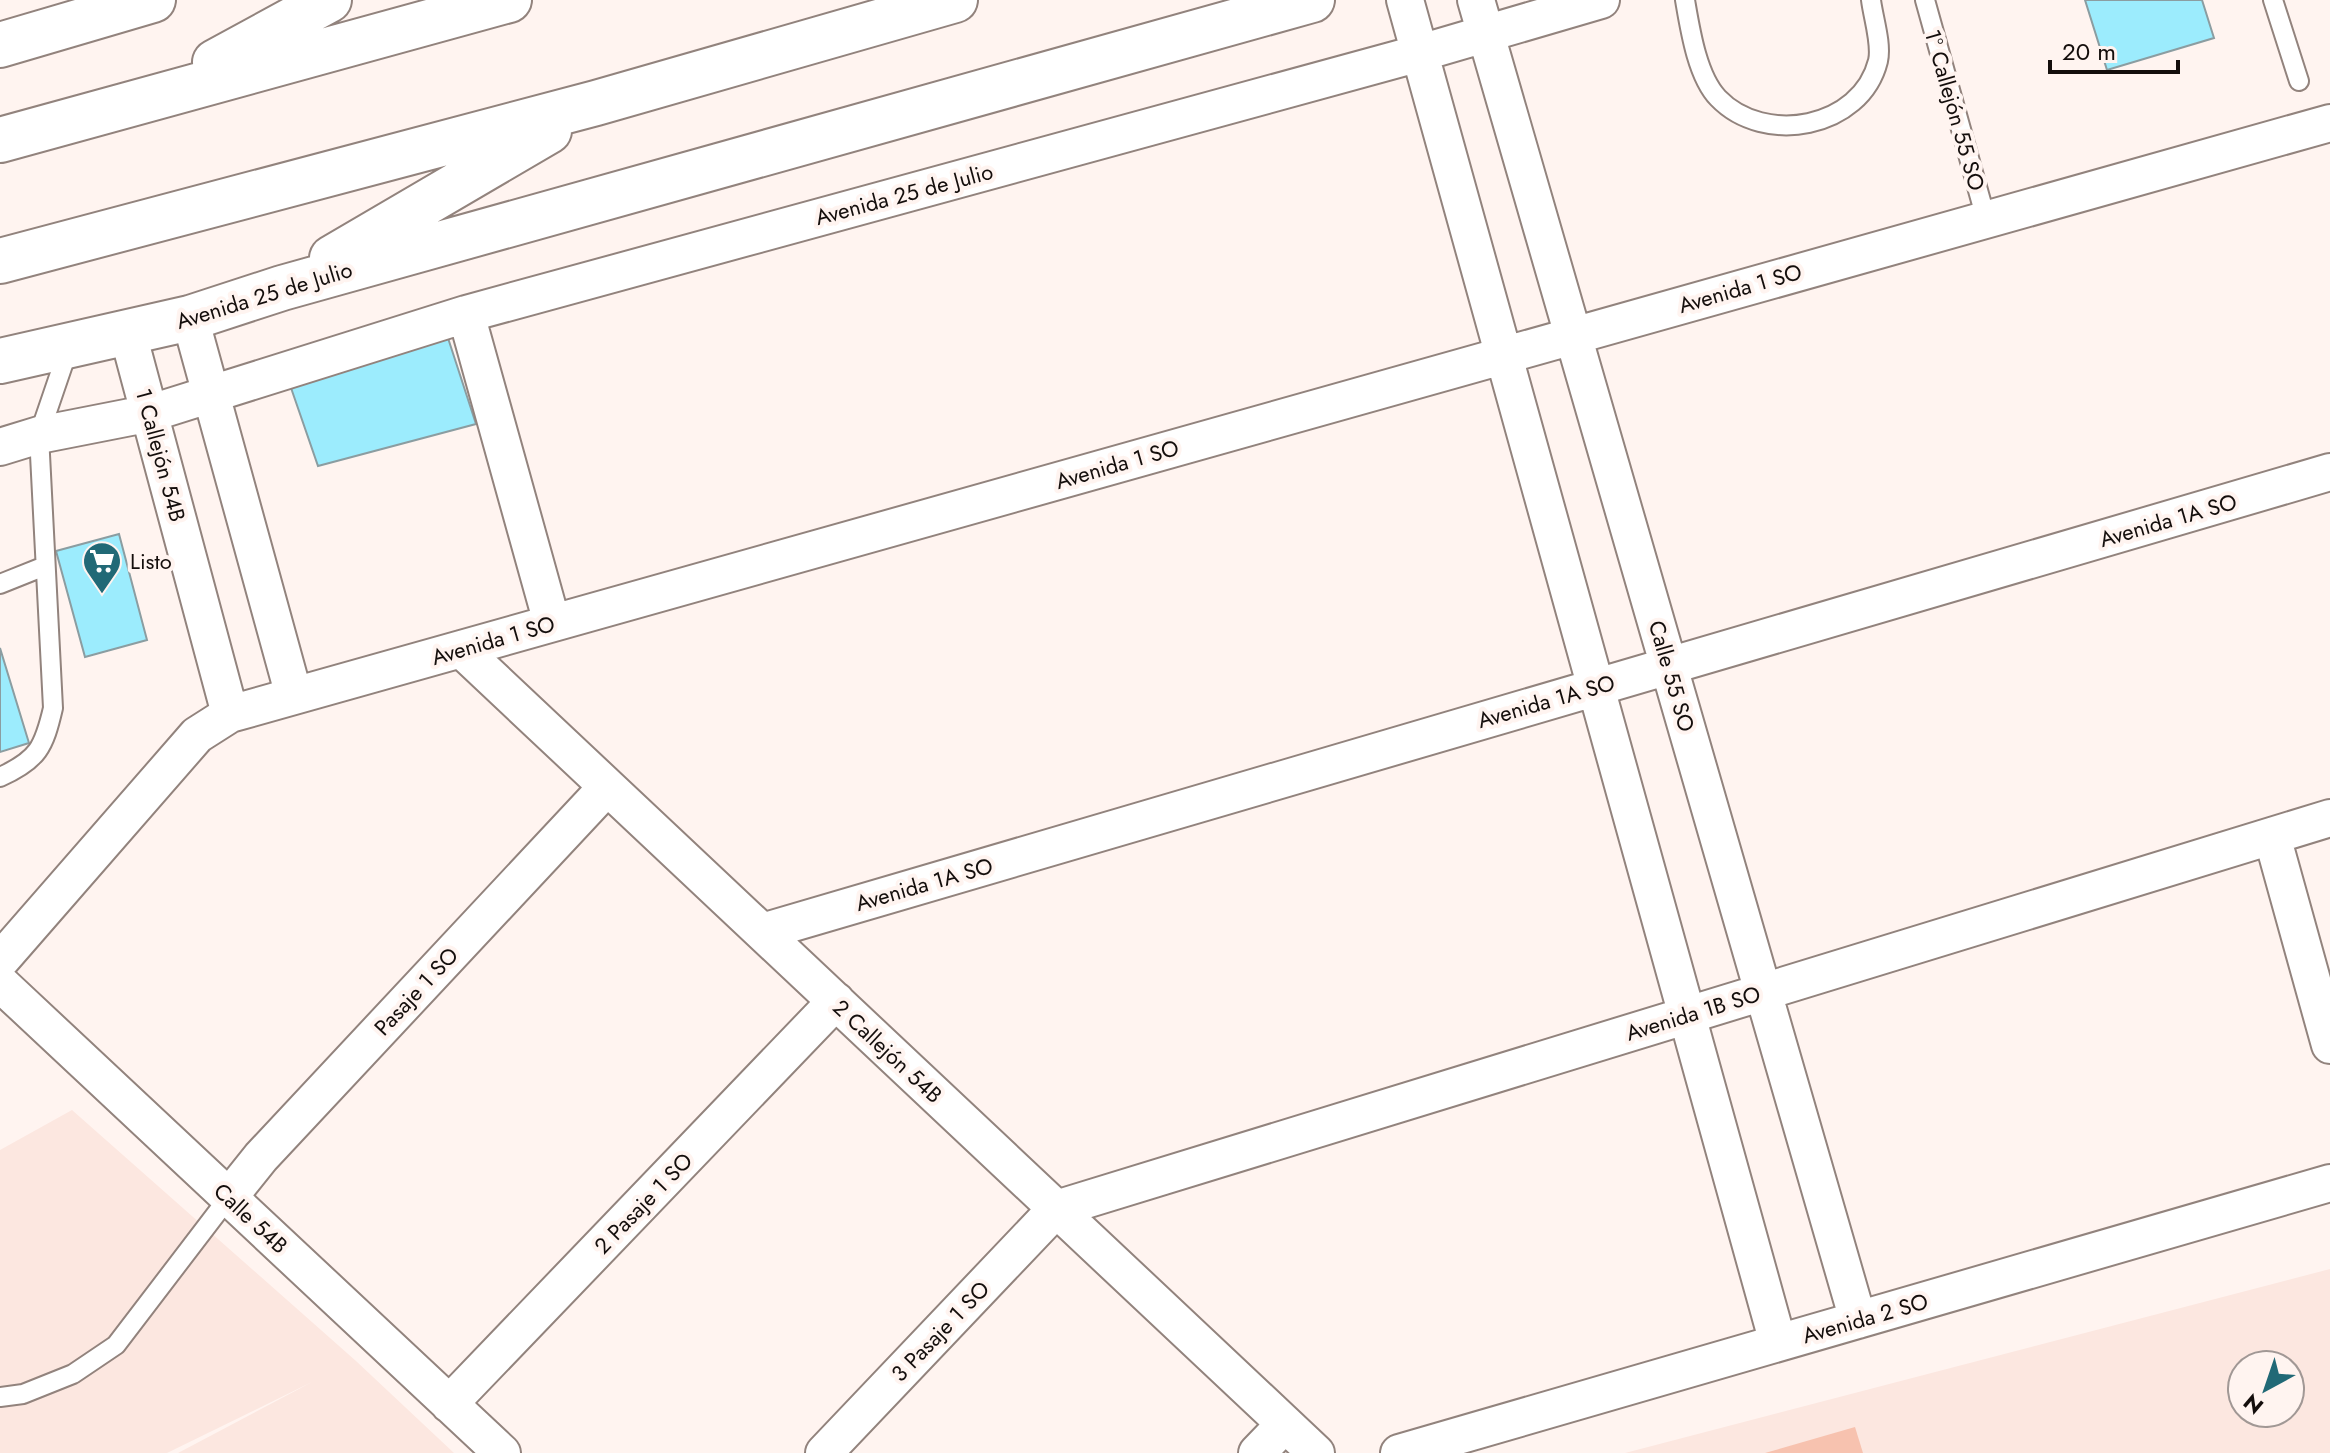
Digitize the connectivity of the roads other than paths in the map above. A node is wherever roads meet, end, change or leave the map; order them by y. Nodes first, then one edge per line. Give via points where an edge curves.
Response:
1 (153, 0) edge
2 (329, 0) edge
3 (509, 0) edge
4 (955, 0) edge
5 (1312, 0) edge
6 (1405, 0) edge
7 (1601, 0) edge
8 (1685, 0) edge
9 (1871, 0) edge
10 (1925, 0) edge
11 (2273, 0) edge
12 (1481, 16) edge
13 (0, 45) edge
14 (1420, 53) junction
15 (2299, 81) dead end
16 (151, 96) junction
17 (596, 103) junction
18 (2330, 123) edge
19 (0, 140) edge
20 (1986, 219) junction
21 (0, 261) edge
22 (282, 288) junction
23 (466, 314) junction
24 (190, 318) junction
25 (128, 334) junction
26 (1574, 336) junction
27 (70, 343) junction
28 (1504, 355) junction
29 (0, 361) edge
30 (210, 395) junction
31 (151, 413) junction
32 (39, 435) junction
33 (0, 447) edge
34 (2330, 472) edge
35 (45, 566) junction
36 (0, 584) edge
37 (552, 623) junction
38 (461, 649) junction
39 (1669, 666) junction
40 (1596, 686) junction
41 (294, 696) junction
42 (230, 714) junction
43 (0, 777) edge
44 (607, 787) junction
45 (2330, 818) edge
46 (2272, 836) junction
47 (762, 932) junction
48 (0, 961) edge
49 (0, 983) edge
50 (1763, 992) junction
51 (836, 1001) junction
52 (1687, 1015) junction
53 (2330, 1045) edge
54 (2330, 1183) edge
55 (229, 1197) junction
56 (1056, 1209) junction
57 (1858, 1320) junction
58 (1778, 1343) junction
59 (0, 1397) edge
60 (449, 1404) junction
61 (1285, 1424) junction
62 (502, 1453) edge
63 (824, 1453) edge
64 (1257, 1453) edge
65 (1316, 1453) edge
66 (1399, 1453) edge

1 - 13 main road
2 - 16 main road
3 - 16 main road
4 - 17 main road
5 - 22 main road, Avenida 25 de Julio
6 - 14 street
7 - 12 street, Avenida 25 de Julio
8 - 9 lane via 1701,65 1717,98 1753,121 1782,127 1809,124 1843,110 1868,85 1879,58
10 - 20 lane, 1º Callejón 55 SO
11 - 15 lane
12 - 14 street, Avenida 25 de Julio
12 - 26 street, Calle 55 SO
14 - 23 street, Avenida 25 de Julio
14 - 28 street
16 - 19 main road
17 - 21 main road
17 - 22 main road
18 - 20 street, Avenida 1 SO
20 - 26 street, Avenida 1 SO
22 - 24 main road, Avenida 25 de Julio
23 - 30 street, Avenida 25 de Julio
23 - 37 street
24 - 25 main road, Avenida 25 de Julio
24 - 30 street
25 - 27 main road, Avenida 25 de Julio
25 - 31 street, 1 Callejón 54B
26 - 28 street, Avenida 1 SO
26 - 39 street, Calle 55 SO
27 - 29 main road, Avenida 25 de Julio
27 - 32 lane
28 - 37 street, Avenida 1 SO
28 - 40 street
30 - 31 street, Avenida 25 de Julio
30 - 41 street
31 - 32 street, Avenida 25 de Julio
31 - 42 street, 1 Callejón 54B
32 - 33 street, Avenida 25 de Julio
32 - 35 lane
34 - 39 street, Avenida 1A SO
35 - 36 lane
35 - 43 lane via 53,708 44,745 21,768
37 - 38 street, Avenida 1 SO
38 - 41 street, Avenida 1 SO
38 - 44 street, 2 Callejón 54B
39 - 40 street, Avenida 1A SO
39 - 50 street, Calle 55 SO
40 - 47 street, Avenida 1A SO
40 - 52 street
41 - 42 street, Avenida 1 SO
42 - 48 street, Avenida 1 SO via 197,735
44 - 47 street, 2 Callejón 54B
44 - 55 street, Pasaje 1 SO
45 - 46 street, Avenida 1B SO
46 - 50 street, Avenida 1B SO
46 - 53 street
47 - 51 street, 2 Callejón 54B
49 - 55 street, Calle 54B
50 - 52 street, Avenida 1B SO
50 - 57 street, Calle 55 SO
51 - 56 street, 2 Callejón 54B
51 - 60 street, 2 Pasaje 1 SO
52 - 56 street, Avenida 1B SO
52 - 58 street
54 - 57 street, Avenida 2 SO
55 - 59 lane via 116,1345 73,1374 23,1394
55 - 60 street, Calle 54B
56 - 61 street, 2 Callejón 54B
56 - 63 street, 3 Pasaje 1 SO
57 - 58 street, Avenida 2 SO
58 - 66 street, Avenida 2 SO
60 - 62 street, Calle 54B
61 - 64 street
61 - 65 street, 2 Callejón 54B

